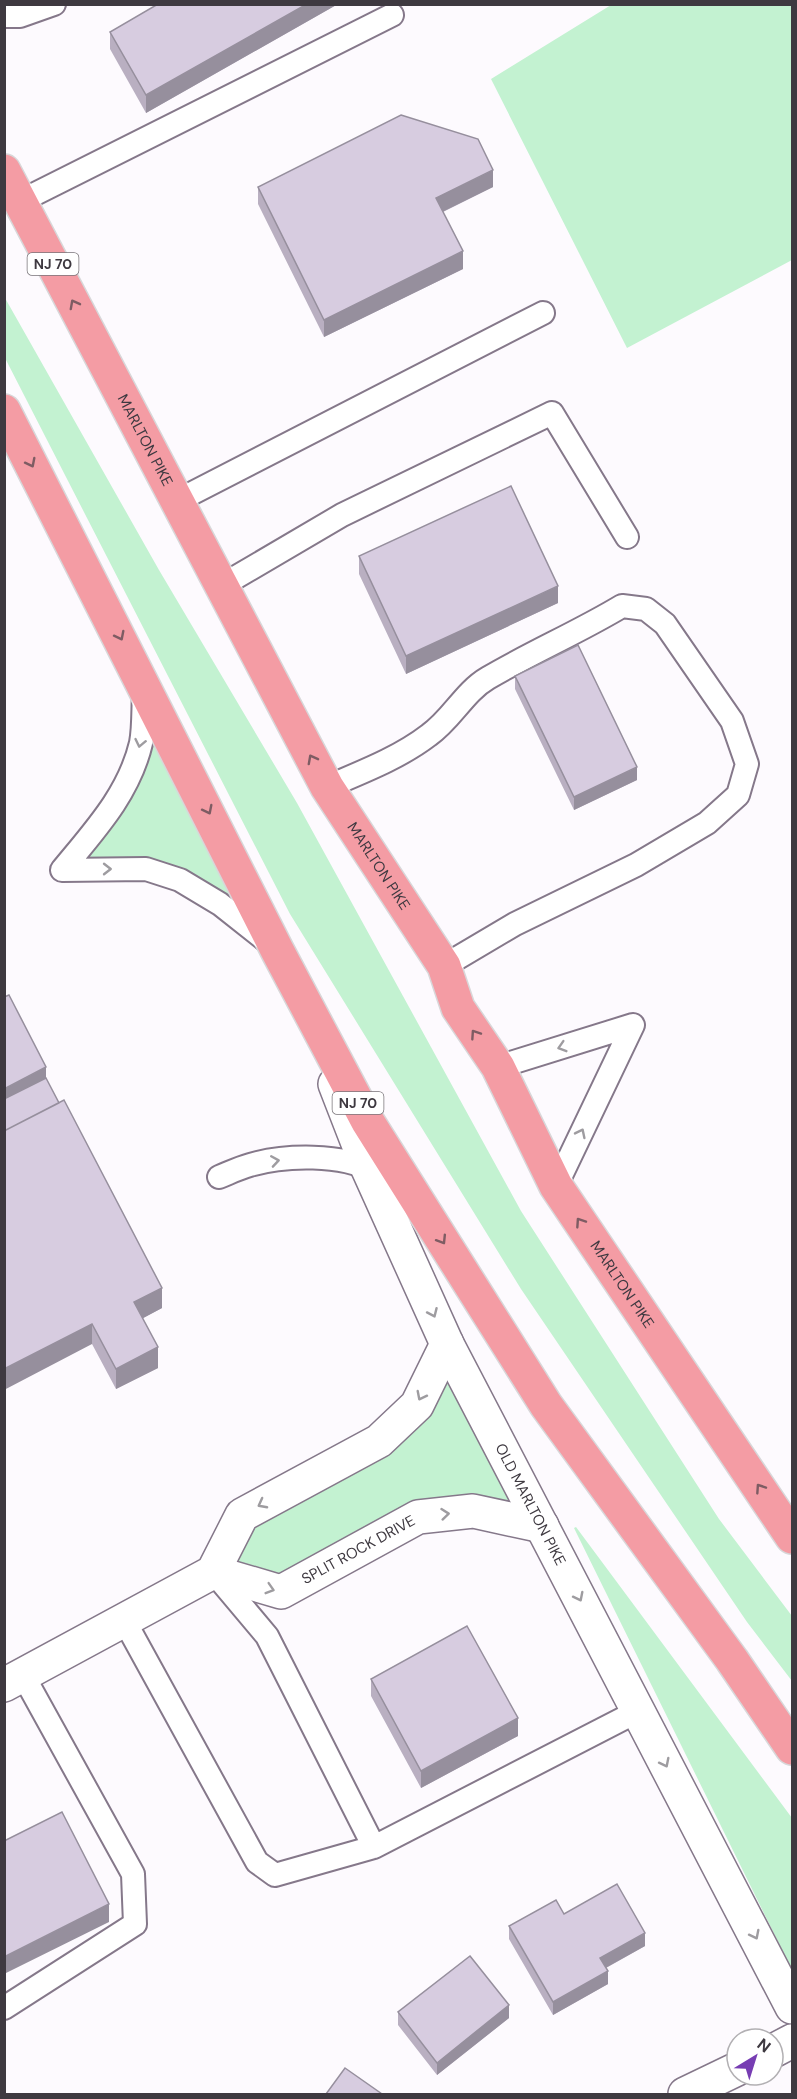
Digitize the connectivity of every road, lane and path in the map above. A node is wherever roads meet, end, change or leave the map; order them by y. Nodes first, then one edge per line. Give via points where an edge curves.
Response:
1 (54, 4) edge
2 (392, 15) dead end
3 (4, 16) edge
4 (4, 171) edge
5 (21, 201) junction
6 (543, 313) dead end
7 (4, 411) edge
8 (177, 501) junction
9 (627, 537) dead end
10 (221, 586) junction
11 (145, 685) junction
12 (327, 788) junction
13 (278, 950) junction
14 (444, 966) junction
15 (297, 988) junction
16 (498, 1067) junction
17 (368, 1169) junction
18 (219, 1177) dead end
19 (556, 1186) junction
20 (416, 1199) junction
21 (447, 1344) junction
22 (542, 1526) junction
23 (792, 1537) edge
24 (213, 1572) junction
25 (124, 1620) junction
26 (14, 1680) edge
27 (638, 1711) junction
28 (792, 1748) edge
29 (374, 1847) junction
30 (792, 2007) edge
31 (4, 2008) edge
32 (725, 2075) edge
33 (685, 2094) edge

1 - 3 lane via 20,16
2 - 5 lane
4 - 5 highway, MARLTON PIKE / NJ 70
8 -> 5 highway, MARLTON PIKE / NJ 70
6 - 8 lane
7 -> 11 highway, NJ 70
8 - 10 highway, MARLTON PIKE / NJ 70
9 - 10 lane via 552,413 342,516
12 -> 10 highway, MARLTON PIKE / NJ 70
11 -> 13 highway, NJ 70
11 -> 13 lane via 141,743 128,780 114,806 62,870 146,869 180,880 219,904
12 - 14 highway, MARLTON PIKE / NJ 70
12 - 14 lane via 394,758 430,735 486,679 622,606 646,609 666,624 732,721 747,764 738,795 707,823
13 - 15 highway, NJ 70
16 -> 14 highway, MARLTON PIKE / NJ 70 via 458,1008
15 - 17 street, OLD MARLTON PIKE
15 - 20 highway, NJ 70 via 368,1122
16 - 19 highway, MARLTON PIKE / NJ 70
19 -> 16 lane via 633,1025
18 -> 17 lane via 251,1165 298,1157 348,1162
17 - 20 lane
17 -> 21 street, OLD MARLTON PIKE
23 -> 19 highway, MARLTON PIKE / NJ 70
20 -> 28 highway, NJ 70 via 546,1405
21 - 22 street, OLD MARLTON PIKE
21 -> 24 street via 417,1405 379,1441 242,1515
24 -> 22 street, SPLIT ROCK DRIVE via 281,1592 418,1517 473,1511
22 -> 27 street, OLD MARLTON PIKE
24 - 25 street
24 - 29 lane via 267,1636
25 - 26 street
25 - 29 lane via 256,1862 275,1875
26 - 31 lane via 133,1874 135,1924
27 - 29 lane
27 -> 30 street, OLD MARLTON PIKE
32 - 33 street

